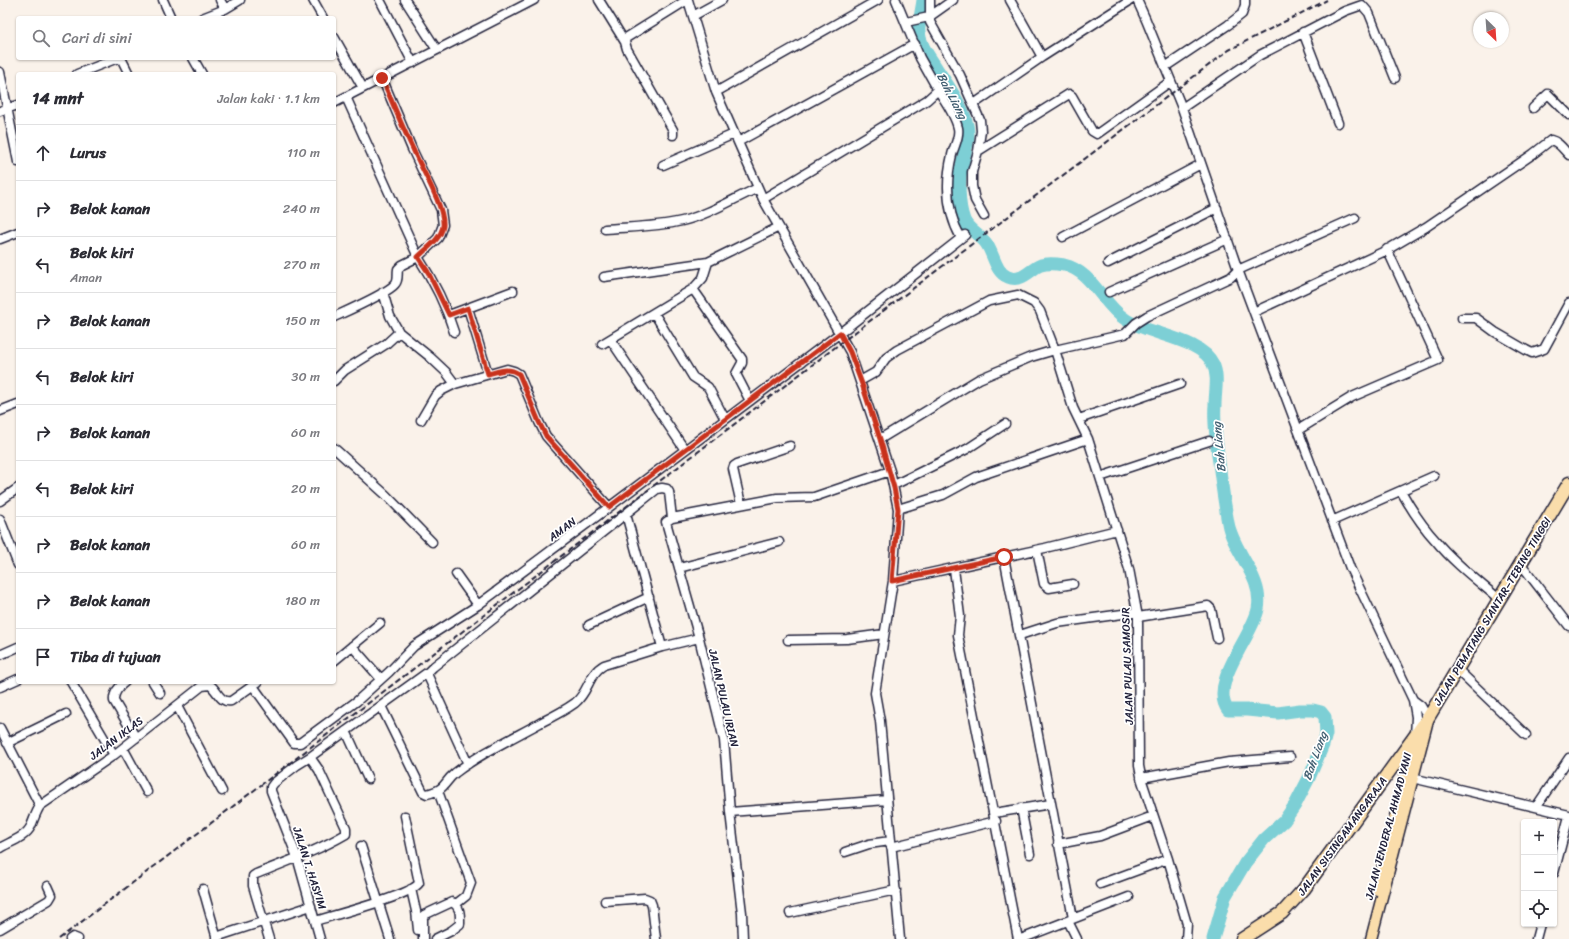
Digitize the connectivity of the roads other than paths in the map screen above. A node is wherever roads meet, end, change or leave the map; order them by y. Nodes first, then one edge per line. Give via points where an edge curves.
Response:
1 (163, 0) edge
2 (220, 0) edge
3 (240, 0) edge
4 (313, 0) edge
5 (380, 0) edge
6 (405, 0) edge
7 (534, 0) edge
8 (599, 0) edge
9 (687, 0) edge
10 (722, 0) edge
11 (878, 0) edge
12 (896, 0) edge
13 (930, 0) edge
14 (953, 0) edge
15 (1010, 0) edge
16 (1131, 0) edge
17 (1137, 0) edge
18 (1245, 0) edge
19 (225, 9) junction
20 (170, 16) edge
21 (207, 16) edge
22 (322, 16) edge
23 (693, 16) junction
24 (927, 18) junction
25 (908, 22) junction
26 (1303, 32) junction
27 (336, 41) edge
28 (625, 42) junction
29 (915, 44) junction
30 (436, 50) junction
31 (1042, 57) junction
32 (113, 60) edge
33 (122, 60) edge
34 (195, 60) edge
35 (413, 63) junction
36 (1165, 67) junction
37 (0, 72) edge
38 (82, 72) edge
39 (128, 72) edge
40 (201, 72) edge
41 (382, 78) junction
42 (1396, 78) dead end
43 (1171, 81) junction
44 (363, 88) junction
45 (938, 90) junction
46 (716, 92) junction
47 (346, 97) junction
48 (336, 102) edge
49 (974, 104) junction
50 (16, 106) edge
51 (1182, 108) junction
52 (1533, 108) dead end
53 (4, 110) edge
54 (1569, 115) edge
55 (1338, 123) dead end
56 (673, 136) dead end
57 (736, 138) junction
58 (978, 150) junction
59 (16, 155) edge
60 (1569, 155) edge
61 (1201, 164) junction
62 (663, 165) dead end
63 (758, 188) junction
64 (763, 200) junction
65 (1217, 208) junction
66 (984, 216) dead end
67 (1355, 218) dead end
68 (779, 227) junction
69 (605, 229) dead end
70 (16, 233) edge
71 (1063, 237) dead end
72 (0, 239) edge
73 (1228, 239) junction
74 (1387, 249) junction
75 (418, 257) junction
76 (708, 262) junction
77 (1108, 263) dead end
78 (1238, 270) junction
79 (604, 277) dead end
80 (694, 289) junction
81 (514, 291) dead end
82 (383, 292) junction
83 (1109, 292) dead end
84 (1569, 304) edge
85 (468, 308) junction
86 (1254, 312) junction
87 (654, 313) junction
88 (449, 315) junction
89 (336, 316) edge
90 (1462, 318) dead end
91 (399, 332) junction
92 (454, 332) dead end
93 (840, 333) junction
94 (610, 339) junction
95 (602, 344) dead end
96 (1055, 350) junction
97 (488, 374) junction
98 (336, 379) edge
99 (860, 381) junction
100 (455, 384) junction
101 (1180, 384) dead end
102 (750, 401) junction
103 (16, 405) edge
104 (0, 411) edge
105 (726, 419) junction
106 (1079, 419) junction
107 (421, 420) dead end
108 (1005, 424) dead end
109 (1298, 430) junction
110 (880, 439) junction
111 (1088, 440) junction
112 (1209, 441) dead end
113 (790, 446) dead end
114 (336, 450) edge
115 (685, 450) junction
116 (890, 471) junction
117 (1434, 476) dead end
118 (1100, 477) junction
119 (1569, 483) edge
120 (894, 485) junction
121 (16, 489) edge
122 (1401, 491) junction
123 (0, 501) edge
124 (741, 504) junction
125 (609, 507) junction
126 (898, 509) junction
127 (626, 514) junction
128 (672, 518) junction
129 (0, 519) edge
130 (1332, 521) junction
131 (1117, 530) junction
132 (432, 542) dead end
133 (779, 542) dead end
134 (1037, 550) junction
135 (1004, 557) junction
136 (16, 560) edge
137 (1520, 564) junction
138 (679, 568) junction
139 (954, 568) junction
140 (456, 574) dead end
141 (892, 581) junction
142 (1073, 584) dead end
143 (650, 597) junction
144 (1499, 599) junction
145 (478, 605) junction
146 (1138, 615) junction
147 (1567, 621) edge
148 (380, 623) dead end
149 (589, 625) dead end
150 (884, 634) junction
151 (1020, 635) junction
152 (699, 638) junction
153 (1217, 638) dead end
154 (788, 640) dead end
155 (352, 646) junction
156 (662, 647) junction
157 (16, 648) edge
158 (0, 655) edge
159 (336, 659) edge
160 (1457, 669) junction
161 (428, 672) junction
162 (382, 679) junction
163 (16, 680) edge
164 (72, 684) edge
165 (123, 684) edge
166 (155, 684) edge
167 (256, 684) edge
168 (0, 687) edge
169 (160, 693) dead end
170 (1413, 700) junction
171 (177, 706) junction
172 (381, 706) junction
173 (66, 714) dead end
174 (1428, 718) junction
175 (0, 728) edge
176 (346, 731) junction
177 (1526, 735) dead end
178 (1415, 736) junction
179 (136, 738) junction
180 (7, 743) junction
181 (123, 748) junction
182 (114, 755) junction
183 (310, 757) junction
184 (1290, 758) dead end
185 (1569, 758) edge
186 (468, 764) junction
187 (1141, 778) junction
188 (1409, 778) junction
189 (368, 780) dead end
190 (222, 791) dead end
191 (438, 791) junction
192 (147, 792) dead end
193 (887, 800) junction
194 (1051, 804) junction
195 (40, 806) junction
196 (1536, 807) junction
197 (1021, 808) junction
198 (730, 812) junction
199 (1569, 815) edge
200 (405, 816) dead end
201 (1154, 816) junction
202 (995, 817) junction
203 (890, 844) junction
204 (1058, 844) junction
205 (361, 846) dead end
206 (0, 848) edge
207 (845, 852) dead end
208 (1030, 854) dead end
209 (297, 857) junction
210 (1168, 860) junction
211 (1557, 861) edge
212 (1100, 884) dead end
213 (48, 886) dead end
214 (411, 889) junction
215 (203, 890) dead end
216 (896, 890) junction
217 (1129, 897) dead end
218 (605, 901) dead end
219 (378, 902) junction
220 (456, 904) junction
221 (311, 906) junction
222 (790, 913) dead end
223 (1070, 920) junction
224 (315, 921) junction
225 (264, 922) junction
226 (1539, 927) edge
227 (0, 930) edge
228 (217, 938) edge
229 (70, 939) edge
230 (78, 939) edge
231 (269, 939) edge
232 (320, 939) edge
233 (390, 939) edge
234 (419, 939) edge
235 (422, 939) edge
236 (435, 939) edge
237 (656, 939) edge
238 (743, 939) edge
239 (900, 939) edge
240 (1019, 939) edge
241 (1077, 939) edge
242 (1186, 939) edge
243 (1242, 939) edge
244 (1365, 939) edge
245 (1371, 939) edge
246 (1536, 939) edge

1 - 20 street
2 - 19 street
3 - 19 street
4 - 22 street
5 - 35 street
6 - 30 street
7 - 30 street
8 - 28 street
9 - 23 street
9 - 28 street via 626,38
10 - 23 street
11 - 46 street
12 - 25 street
13 - 24 street
14 - 24 street
15 - 31 street
16 - 31 street
17 - 36 street
18 - 36 street via 1242,14
19 - 21 street
23 - 46 street
24 - 25 street
24 - 49 street
25 - 29 street
26 - 42 street via 1362,5 1369,13
26 - 51 street via 1260,54
26 - 55 street
27 - 44 street
28 - 56 street via 673,130
29 - 45 street
29 - 57 street
30 - 35 street
31 - 49 street
32 - 38 street
33 - 39 street
34 - 40 street
35 - 41 street
36 - 43 street
37 - 53 street
41 - 44 street
41 - 75 street via 441,210 443,225 440,234
43 - 51 street
43 - 58 street via 1097,134 1092,131 1070,94
44 - 47 street
45 - 64 street via 927,100
45 - 93 street, AMAN via 958,129 947,187 952,218 963,236
46 - 57 street
47 - 48 street
47 - 75 street
49 - 58 street via 981,131
50 - 53 street
51 - 61 street
52 - 54 street via 1548,94
53 - 59 street
57 - 62 street
57 - 63 street
58 - 66 street via 972,172 972,186 975,200
60 - 74 street via 1551,140 1426,227
61 - 65 street
61 - 71 street
63 - 64 street
63 - 69 street via 683,221
64 - 68 street
65 - 73 street
65 - 77 street
67 - 78 street
68 - 76 street
68 - 93 street
70 - 72 street
73 - 78 street
73 - 83 street
74 - 86 street
74 - 109 street via 1438,360 1352,397
75 - 82 street via 398,269 396,282
75 - 88 street
76 - 79 street
76 - 80 street via 703,278
78 - 86 street
78 - 96 street via 1231,277 1136,323 1125,334
80 - 87 street
80 - 102 street via 742,359 736,374
81 - 85 street
82 - 89 street
82 - 91 street via 390,316
84 - 90 street via 1544,349 1532,353 1476,318
85 - 88 street
85 - 97 street
86 - 109 street
87 - 94 street
87 - 105 street via 694,377 708,387
88 - 92 street
91 - 98 street
91 - 100 street via 446,372
93 - 99 street
93 - 102 street, AMAN
94 - 95 street
94 - 115 street
96 - 99 street, JALAN PULAU SAMOSIR via 1040,311 1034,303 1018,295 1010,296 989,301 896,350 886,358 876,372
96 - 106 street, JALAN PULAU SAMOSIR via 1073,408
96 - 110 street via 1031,357 979,379
97 - 100 street
97 - 125 street via 507,369 519,374 546,436
99 - 110 street
100 - 107 street via 435,396
101 - 106 street
102 - 105 street, AMAN
103 - 104 street
105 - 115 street, AMAN
106 - 111 street, JALAN PULAU SAMOSIR
108 - 120 street via 967,449
109 - 130 street
110 - 116 street
111 - 118 street, JALAN PULAU SAMOSIR
111 - 126 street via 976,477 943,495
112 - 118 street
113 - 124 street via 734,466
114 - 132 street
115 - 125 street, AMAN
116 - 120 street
116 - 124 street via 814,497 777,498
117 - 122 street
118 - 131 street, JALAN PULAU SAMOSIR
119 - 137 highway, JALAN PEMATANG SIANTAR–TEBING TINGGI
120 - 126 street
121 - 123 street
122 - 130 street
122 - 144 street via 1419,521 1436,542
124 - 128 street
125 - 145 street, AMAN
126 - 141 street
127 - 128 street via 657,489 662,488 669,492
127 - 143 street
127 - 161 street
128 - 138 street, JALAN PULAU IRIAN via 666,522 666,526
129 - 136 street
130 - 170 street via 1350,568
131 - 134 street
131 - 146 street, JALAN PULAU SAMOSIR via 1129,569
133 - 138 street
134 - 135 street
134 - 142 street via 1046,587
135 - 139 street
135 - 151 street
137 - 144 highway, JALAN PEMATANG SIANTAR–TEBING TINGGI
137 - 147 street
138 - 152 street, JALAN PULAU IRIAN
139 - 141 street
139 - 202 street via 960,616 958,635
140 - 145 street
141 - 150 street
143 - 149 street
143 - 156 street
144 - 160 highway, JALAN PEMATANG SIANTAR–TEBING TINGGI
145 - 162 street, AMAN via 414,646
146 - 151 street via 1057,623
146 - 153 street via 1208,606 1211,609
146 - 187 street, JALAN PULAU SAMOSIR
148 - 155 street
150 - 154 street via 847,639
150 - 193 street via 875,693
151 - 194 street
152 - 156 street
152 - 198 street, JALAN PULAU IRIAN via 724,740
155 - 159 street
155 - 162 street
156 - 186 street via 604,665 593,674 586,690 576,703
157 - 158 street
160 - 174 highway, JALAN PEMATANG SIANTAR–TEBING TINGGI
160 - 177 street
161 - 172 street
161 - 186 street
162 - 167 street, AMAN via 300,743 294,743
163 - 168 street
164 - 182 street
165 - 179 street via 113,697
166 - 169 street
167 - 171 street, JALAN IKLAS via 227,702 210,685 202,686
170 - 174 street via 1421,706
170 - 178 street via 1416,717
171 - 179 street, JALAN IKLAS
171 - 190 street
172 - 176 street
172 - 191 street via 423,792 427,794
173 - 180 street
174 - 178 highway, JALAN SISINGAMANGARAJA
174 - 188 main road, JALAN JENDERAL AHMAD YANI
175 - 180 street
176 - 183 street
176 - 189 street
178 - 188 main road, JALAN JENDERAL AHMAD YANI
178 - 243 highway, JALAN SISINGAMANGARAJA via 1304,889 1282,913
179 - 181 street, JALAN IKLAS
180 - 195 street
181 - 182 street, JALAN IKLAS
181 - 192 street
182 - 195 street, JALAN IKLAS
183 - 209 street, JALAN T. HASYIM via 271,787
183 - 209 street via 319,770 346,828 346,834
184 - 187 street via 1229,762
185 - 196 street
186 - 191 street
187 - 201 street, JALAN PULAU SAMOSIR
188 - 196 street
188 - 244 main road, JALAN JENDERAL AHMAD YANI
188 - 245 main road, JALAN JENDERAL AHMAD YANI
191 - 220 street via 471,883 466,896
193 - 198 street
193 - 203 street
194 - 197 street
194 - 204 street
195 - 206 street via 26,834
196 - 199 street
197 - 202 street
197 - 208 street
198 - 238 street, JALAN PULAU IRIAN
199 - 211 street
200 - 214 street via 419,883
201 - 204 street via 1100,836
201 - 210 street, JALAN PULAU SAMOSIR
202 - 203 street
202 - 240 street
203 - 207 street via 869,844
203 - 216 street
204 - 223 street
205 - 219 street
209 - 221 street, JALAN T. HASYIM
209 - 225 street via 253,876
210 - 212 street
210 - 242 street, JALAN PULAU SAMOSIR via 1187,924
213 - 227 street via 52,895 50,900
214 - 219 street
214 - 234 street
215 - 228 street
216 - 222 street
216 - 239 street
217 - 223 street
218 - 237 street via 645,898 650,900
219 - 224 street
219 - 233 street
220 - 235 street via 452,902 424,915
220 - 236 street via 460,912 460,924
221 - 224 street, JALAN T. HASYIM
221 - 225 street
223 - 240 street
223 - 241 street
224 - 232 street, JALAN T. HASYIM
225 - 228 street
225 - 231 street
226 - 246 street
229 - 230 street

